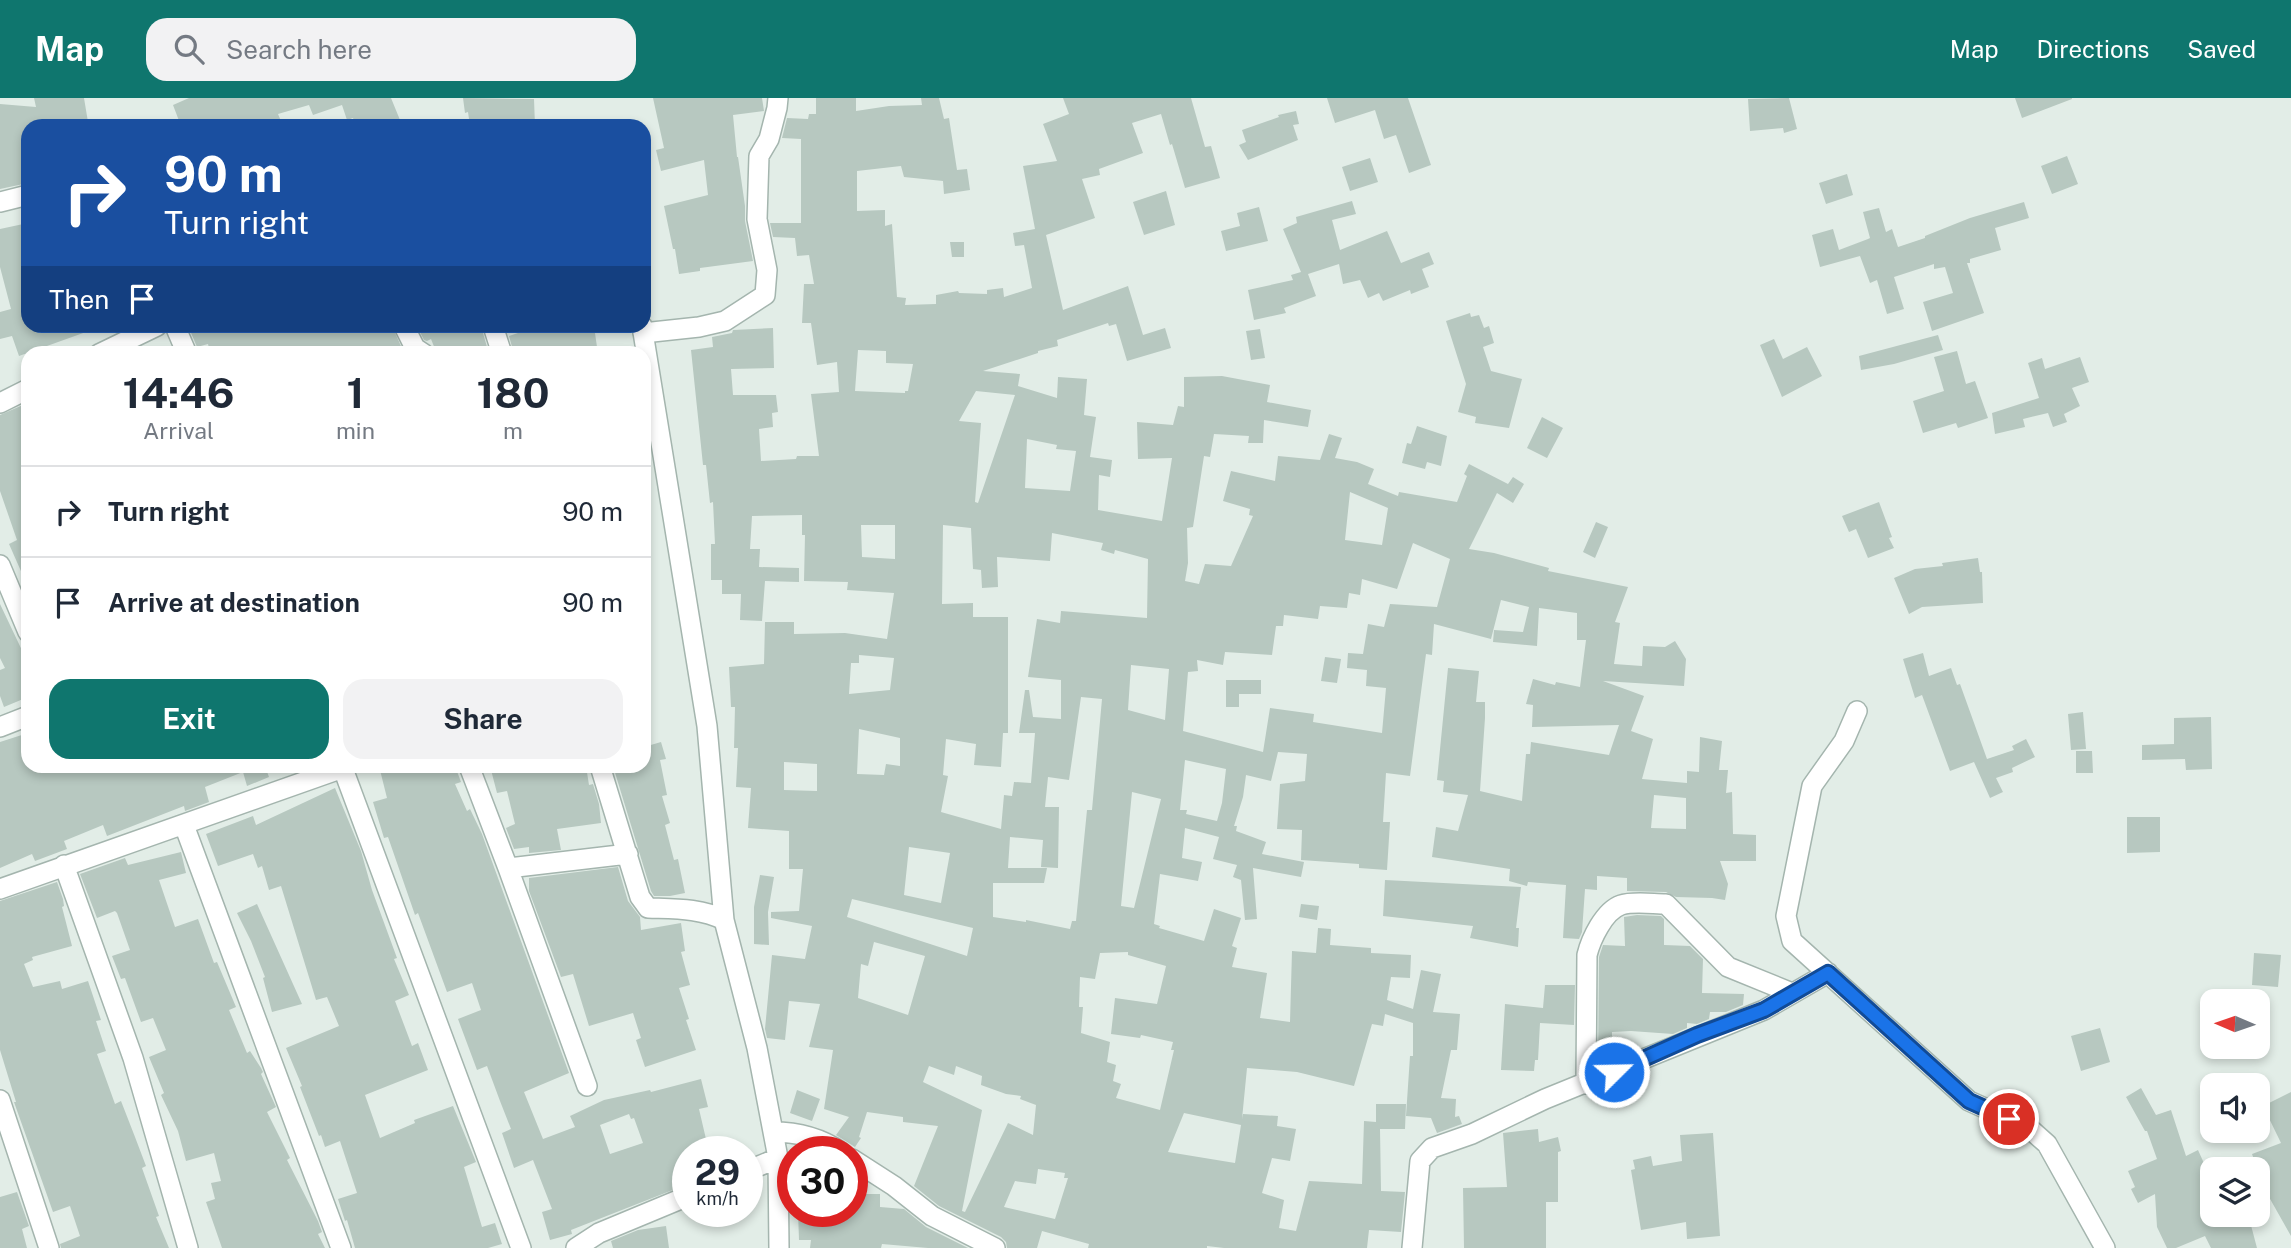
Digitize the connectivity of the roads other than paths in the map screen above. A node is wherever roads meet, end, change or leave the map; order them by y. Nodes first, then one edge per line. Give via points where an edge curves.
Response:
1 (778, 98) edge
2 (21, 197) edge
3 (0, 202) edge
4 (651, 329) edge
5 (142, 333) edge
6 (116, 346) edge
7 (651, 379) edge
8 (21, 392) edge
9 (0, 403) edge
10 (0, 565) edge
11 (21, 615) edge
12 (1857, 711) dead end
13 (21, 719) edge
14 (0, 727) edge
15 (326, 773) edge
16 (344, 773) edge
17 (472, 773) edge
18 (602, 773) edge
19 (184, 825) junction
20 (628, 854) junction
21 (64, 866) junction
22 (508, 868) junction
23 (0, 890) edge
24 (724, 920) junction
25 (1828, 973) junction
26 (1792, 993) junction
27 (1586, 1084) junction
28 (587, 1086) dead end
29 (0, 1100) edge
30 (774, 1132) junction
31 (804, 1136) edge
32 (777, 1152) edge
33 (868, 1169) edge
34 (672, 1203) edge
35 (779, 1227) edge
36 (49, 1248) edge
37 (188, 1248) edge
38 (341, 1248) edge
39 (521, 1248) edge
40 (576, 1248) edge
41 (779, 1248) edge
42 (995, 1248) edge
43 (1412, 1248) edge
44 (2105, 1248) edge

1 - 4 street via 769,139 759,156 757,219 767,270 765,295 725,321
2 - 3 street
5 - 6 street
7 - 24 street via 707,726
8 - 9 street
10 - 11 street
12 - 25 street via 1844,741 1812,786 1786,916 1792,941
13 - 14 street
15 - 19 street
16 - 39 street
17 - 22 street
18 - 20 street
19 - 21 street
19 - 38 street
20 - 22 street
20 - 24 street via 640,897 648,908 690,910
21 - 23 street
21 - 37 street via 133,1058
22 - 28 street
24 - 30 street
25 - 26 street
25 - 44 street via 1969,1101 2029,1128 2047,1144
26 - 27 street via 1764,1010
26 - 27 street via 1728,967 1666,904 1621,905 1604,920 1587,954
27 - 43 street via 1432,1148 1420,1161
29 - 36 street
30 - 31 street
30 - 32 street
33 - 42 street via 932,1216
34 - 40 street via 599,1233
35 - 41 street

